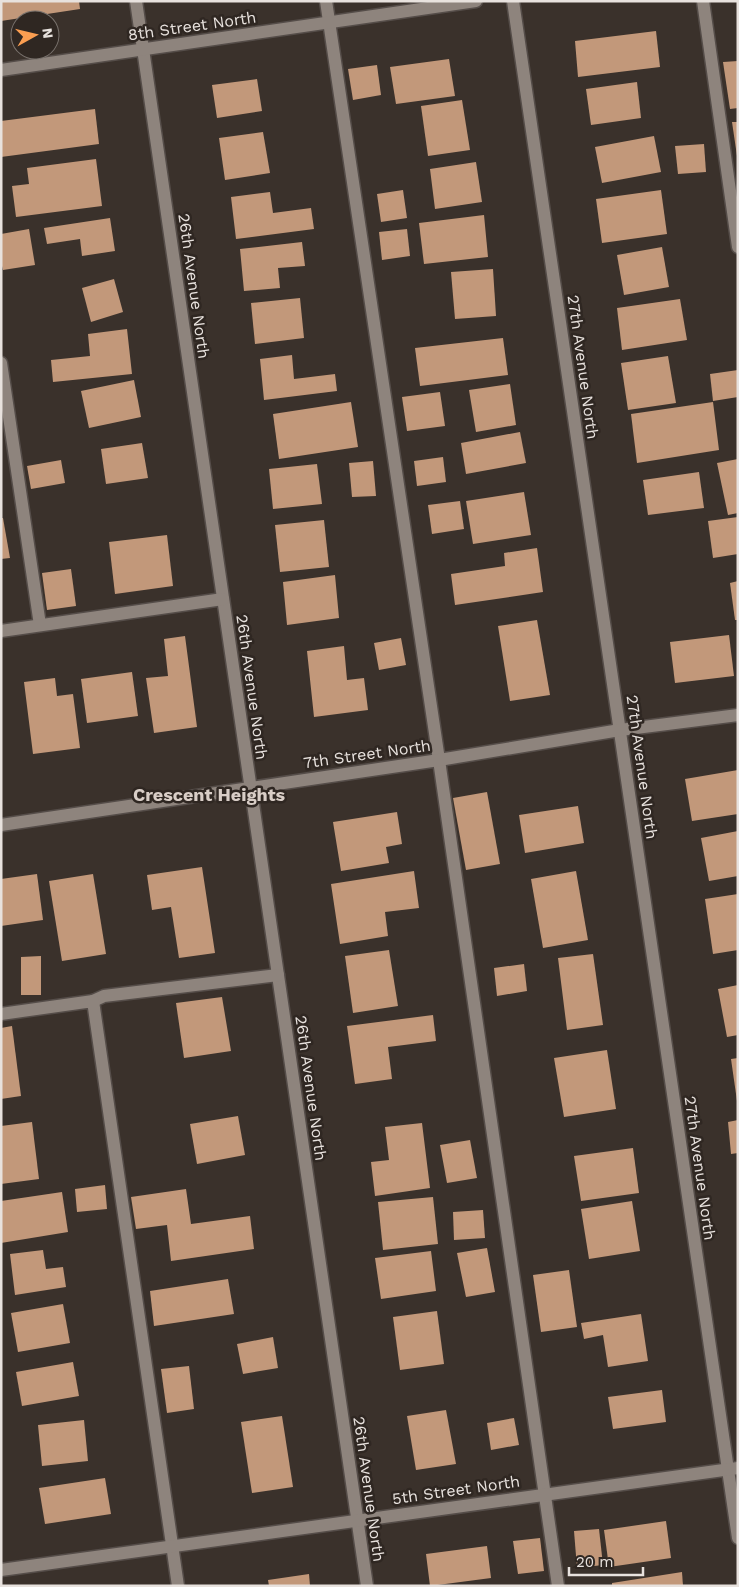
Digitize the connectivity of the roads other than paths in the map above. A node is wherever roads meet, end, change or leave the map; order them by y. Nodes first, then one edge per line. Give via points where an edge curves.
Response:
1 (136, 1) edge
2 (326, 1) edge
3 (476, 1) edge
4 (513, 1) edge
5 (703, 1) edge
6 (328, 22) junction
7 (143, 50) junction
8 (1, 70) edge
9 (738, 247) edge
10 (1, 363) edge
11 (223, 599) junction
12 (40, 625) junction
13 (1, 631) edge
14 (738, 715) edge
15 (620, 730) junction
16 (439, 760) junction
17 (250, 788) junction
18 (1, 825) edge
19 (278, 975) junction
20 (93, 1001) junction
21 (1, 1014) edge
22 (733, 1469) edge
23 (544, 1494) junction
24 (357, 1520) junction
25 (738, 1538) edge
26 (172, 1546) junction
27 (1, 1570) edge
28 (178, 1586) edge
29 (367, 1586) edge
30 (558, 1586) edge

1 - 7 street, 26th Avenue North
2 - 6 street
3 - 6 street, 8th Street North
4 - 15 street, 27th Avenue North
5 - 9 street
6 - 7 street, 8th Street North
6 - 16 street
7 - 8 street, 8th Street North
7 - 11 street, 26th Avenue North
10 - 12 street
11 - 12 street
11 - 17 street, 26th Avenue North
12 - 13 street
14 - 15 street, 7th Street North
15 - 16 street, 7th Street North
15 - 22 street, 27th Avenue North
16 - 17 street, 7th Street North
16 - 23 street
17 - 18 street, 7th Street North
17 - 19 street, 26th Avenue North
19 - 20 street via 104,996
19 - 24 street, 26th Avenue North
20 - 21 street
20 - 26 street
22 - 23 street, 5th Street North
22 - 25 street, 27th Avenue North
23 - 24 street, 5th Street North
23 - 30 street
24 - 26 street, 5th Street North
24 - 29 street, 26th Avenue North
26 - 27 street, 5th Street North
26 - 28 street

